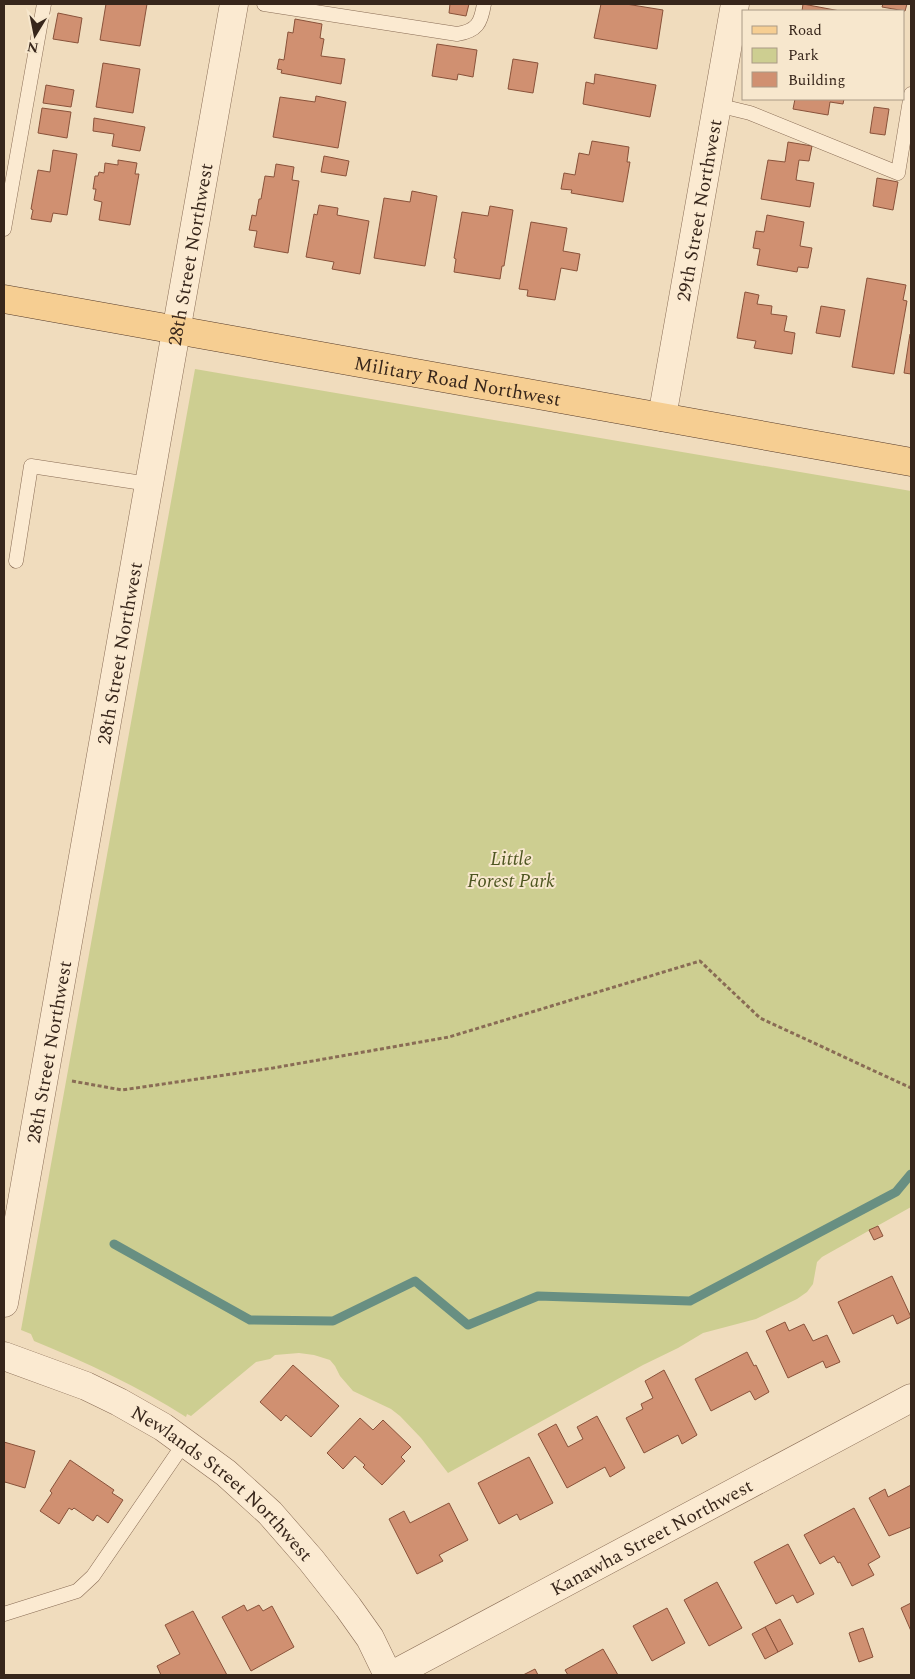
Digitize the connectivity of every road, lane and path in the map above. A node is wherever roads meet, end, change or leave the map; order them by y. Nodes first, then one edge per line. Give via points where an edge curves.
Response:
1 (44, 4) edge
2 (234, 4) edge
3 (264, 4) edge
4 (484, 4) edge
5 (735, 4) edge
6 (911, 94) edge
7 (718, 105) junction
8 (4, 229) edge
9 (4, 299) edge
10 (176, 330) junction
11 (662, 417) junction
12 (911, 462) edge
13 (149, 484) junction
14 (16, 561) dead end
15 (44, 1076) junction
16 (911, 1088) edge
17 (4, 1303) edge
18 (4, 1356) edge
19 (911, 1398) edge
20 (185, 1442) junction
21 (4, 1614) edge
22 (390, 1675) edge

1 - 8 lane
2 - 10 street, 28th Street Northwest
3 - 4 lane via 457,34 469,32 478,24
5 - 7 street, 29th Street Northwest
6 - 7 lane via 898,173 750,113
7 - 11 street, 29th Street Northwest
9 - 10 main road, Military Road Northwest
10 - 11 main road, Military Road Northwest
10 - 13 street, 28th Street Northwest
11 - 12 main road, Military Road Northwest
13 - 14 lane via 31,466
13 - 15 street, 28th Street Northwest
15 - 16 path via 122,1090 293,1065 449,1037 700,961 760,1018
15 - 17 street, 28th Street Northwest
18 - 20 street, Newlands Street Northwest via 86,1386
19 - 22 street, Kanawha Street Northwest
20 - 21 lane via 93,1576 77,1591
20 - 22 street, Newlands Street Northwest via 226,1473 276,1520 348,1606

